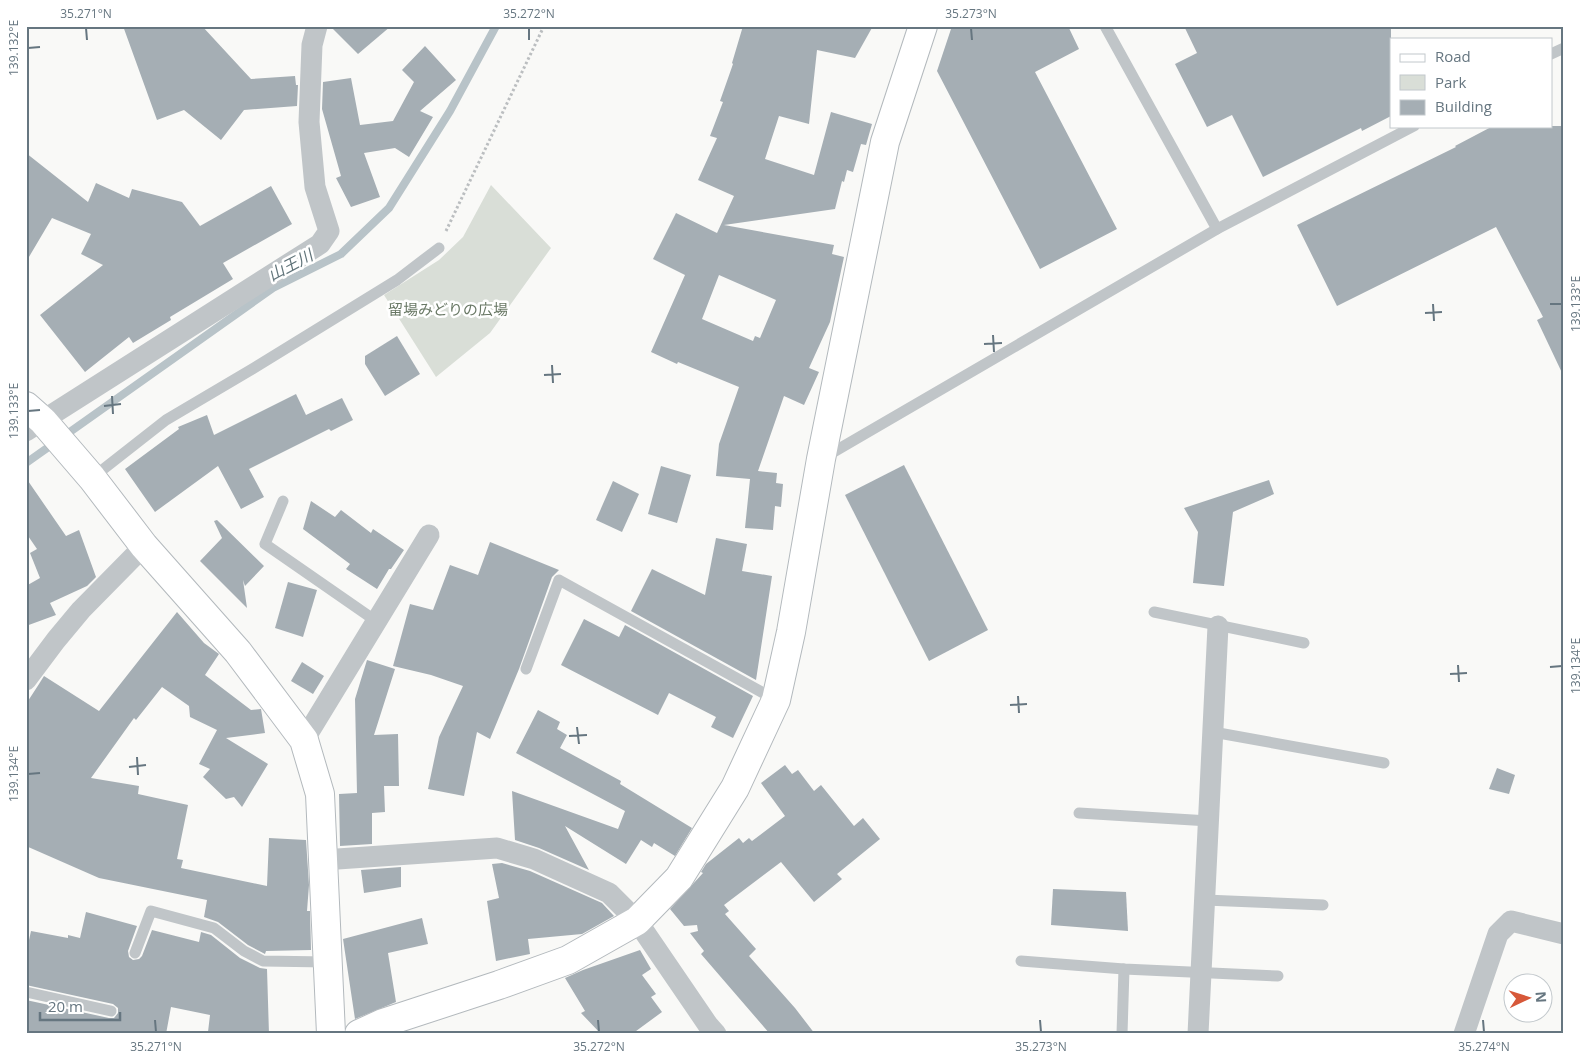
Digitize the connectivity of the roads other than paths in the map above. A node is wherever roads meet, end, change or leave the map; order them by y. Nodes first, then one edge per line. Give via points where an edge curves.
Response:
1 (317, 26) edge
2 (923, 26) edge
3 (1105, 26) edge
4 (1564, 48) edge
5 (1552, 54) edge
6 (1410, 128) edge
7 (1217, 229) junction
8 (439, 248) road end
9 (32, 419) edge
10 (821, 459) junction
11 (85, 470) junction
12 (283, 501) dead end
13 (429, 534) dead end
14 (144, 546) junction
15 (1154, 612) dead end
16 (376, 621) junction
17 (1218, 626) junction
18 (1304, 643) dead end
19 (526, 668) dead end
20 (26, 680) edge
21 (776, 700) junction
22 (1213, 732) junction
23 (304, 740) junction
24 (1384, 763) dead end
25 (1079, 813) dead end
26 (1209, 821) junction
27 (324, 860) junction
28 (1205, 900) junction
29 (1323, 905) dead end
30 (638, 921) junction
31 (1564, 934) edge
32 (135, 953) dead end
33 (1021, 961) dead end
34 (328, 962) junction
35 (1124, 969) junction
36 (1201, 973) junction
37 (1278, 976) dead end
38 (26, 992) edge
39 (111, 1011) dead end
40 (331, 1034) edge
41 (359, 1034) edge
42 (716, 1034) edge
43 (1122, 1034) edge
44 (1198, 1034) edge
45 (1464, 1034) edge

1 - 9 street via 312,45 309,122 315,187 330,231 320,244
2 - 10 street via 885,142
3 - 7 lane
4 - 5 lane
6 - 7 lane
7 - 10 lane
8 - 11 lane via 397,280
9 - 11 street
10 - 21 street
11 - 14 street
12 - 16 lane via 265,544
13 - 16 street
14 - 20 street via 81,610
14 - 23 street via 238,652
15 - 17 lane
16 - 23 street
17 - 18 lane
17 - 22 street
19 - 21 lane via 559,580
21 - 30 street via 735,788 679,878
22 - 24 lane
22 - 26 street
23 - 27 street via 320,794
25 - 26 lane
26 - 28 street
27 - 30 street via 497,848 534,858 608,893
27 - 34 street
28 - 29 lane
28 - 36 street
30 - 41 street via 568,960
30 - 42 street
31 - 45 street via 1510,920 1498,934
32 - 34 lane via 151,911 214,928 244,951 263,960
33 - 35 lane
34 - 40 street
35 - 36 lane
35 - 43 lane
36 - 37 lane
36 - 44 street
38 - 39 lane

